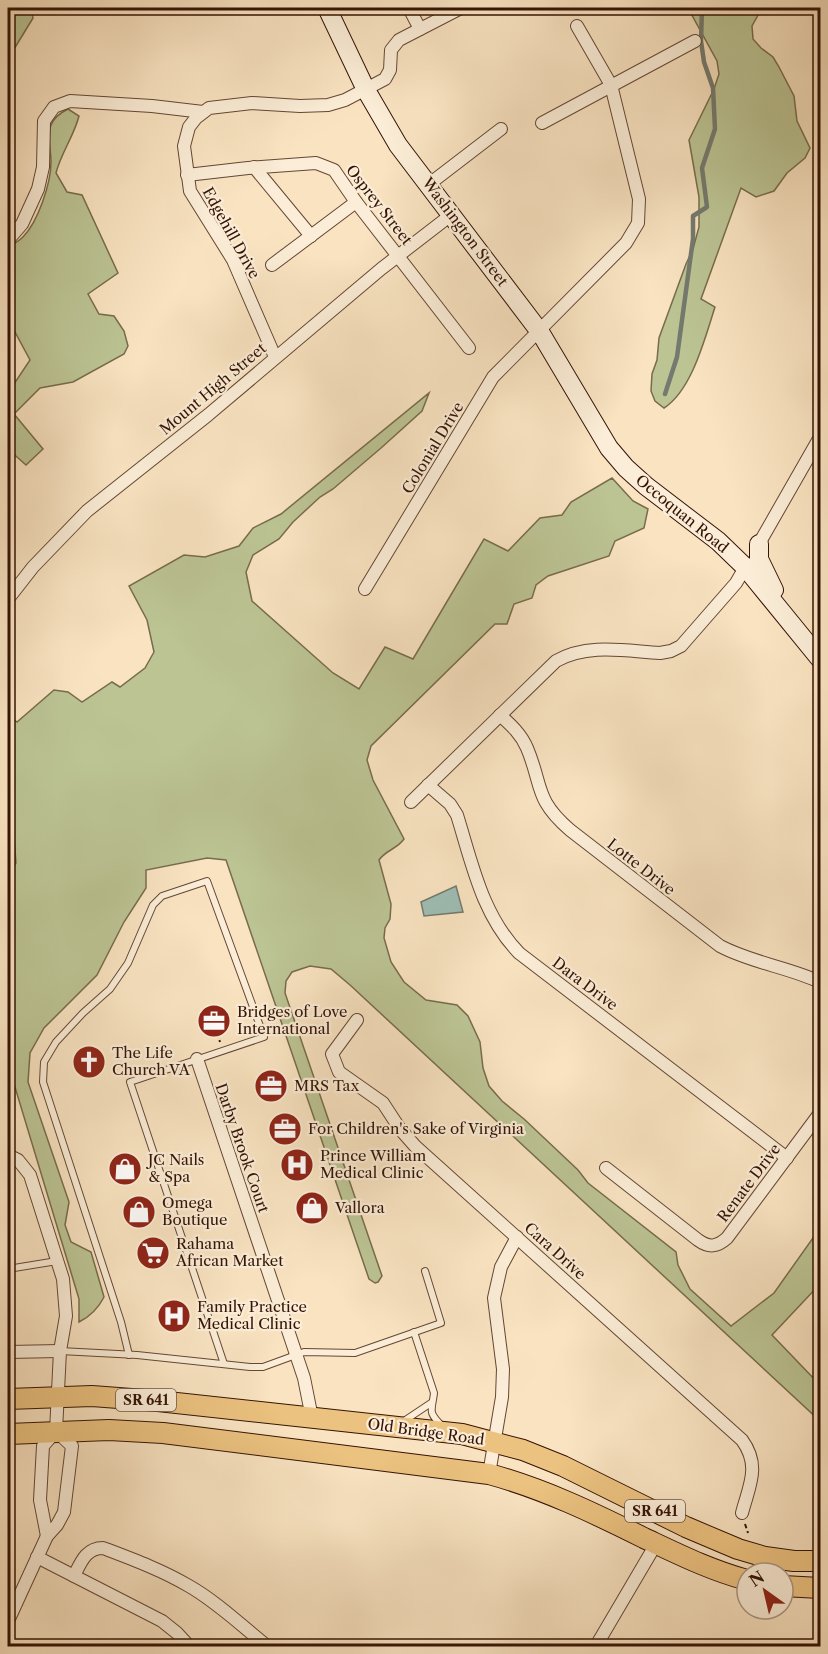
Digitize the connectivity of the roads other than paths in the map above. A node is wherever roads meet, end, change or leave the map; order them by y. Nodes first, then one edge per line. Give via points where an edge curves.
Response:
1 (327, 8) edge
2 (409, 8) edge
3 (461, 8) edge
4 (577, 26) dead end
5 (420, 29) junction
6 (695, 41) dead end
7 (611, 85) junction
8 (366, 90) junction
9 (203, 112) junction
10 (542, 123) dead end
11 (501, 129) dead end
12 (254, 167) junction
13 (187, 175) junction
14 (428, 185) junction
15 (356, 202) junction
16 (451, 215) junction
17 (311, 236) junction
18 (8, 240) edge
19 (399, 255) junction
20 (272, 265) dead end
21 (540, 332) junction
22 (469, 348) dead end
23 (275, 357) junction
24 (820, 437) edge
25 (612, 452) joint
26 (759, 544) junction
27 (745, 567) junction
28 (364, 590) dead end
29 (8, 599) edge
30 (793, 626) junction
31 (820, 659) edge
32 (500, 714) junction
33 (428, 785) junction
34 (411, 802) dead end
35 (820, 982) edge
36 (357, 1020) dead end
37 (197, 1059) junction
38 (820, 1113) edge
39 (8, 1155) edge
40 (787, 1158) junction
41 (606, 1168) dead end
42 (517, 1237) junction
43 (57, 1261) junction
44 (8, 1269) edge
45 (425, 1271) dead end
46 (414, 1332) junction
47 (60, 1351) junction
48 (8, 1352) edge
49 (129, 1354) junction
50 (296, 1354) junction
51 (224, 1364) junction
52 (57, 1397) junction
53 (8, 1399) edge
54 (431, 1403) junction
55 (312, 1418) junction
56 (394, 1427) junction
57 (56, 1431) junction
58 (448, 1433) junction
59 (8, 1434) edge
60 (495, 1442) junction
61 (489, 1474) junction
62 (742, 1513) dead end
63 (47, 1536) junction
64 (656, 1544) junction
65 (37, 1557) junction
66 (820, 1562) edge
67 (74, 1576) junction
68 (735, 1576) edge
69 (795, 1587) edge
70 (820, 1588) edge
71 (8, 1617) edge
72 (189, 1647) edge
73 (267, 1647) edge
74 (596, 1647) edge

1 - 8 street, Washington Street
2 - 5 street
3 - 5 street
4 - 7 street, Colonial Drive
5 - 8 street via 396,42 391,50 389,73 382,82
6 - 7 street
7 - 10 street
7 - 21 street, Colonial Drive via 639,200 638,223 626,243
8 - 9 street via 328,105 252,103
8 - 14 street, Washington Street
9 - 13 street, Edgehill Drive via 189,127 184,146
9 - 18 street via 70,101 54,107 44,121 43,167 38,189 22,224
11 - 14 street
12 - 13 street, Osprey Street
12 - 15 street, Osprey Street via 316,163 334,170
12 - 17 street
13 - 23 street, Edgehill Drive via 190,191 232,260
14 - 16 street, Washington Street
15 - 17 street
15 - 19 street, Osprey Street
16 - 19 street, Mount High Street
16 - 21 street, Washington Street
17 - 20 street
19 - 22 street, Osprey Street
19 - 23 street, Mount High Street
21 - 25 street, Washington Street
21 - 28 street, Colonial Drive via 493,377
23 - 29 street, Mount High Street via 87,511
24 - 26 street
25 - 27 street, Occoquan Road via 646,486 718,541
26 - 27 street
26 - 30 street via 761,566
27 - 30 street, Occoquan Road
27 - 32 street via 736,583 681,646 660,653 593,649 568,654
30 - 31 street, Occoquan Road
32 - 33 street
32 - 35 street, Lotte Drive via 526,747 543,800 570,830 720,946 746,959
33 - 34 street
33 - 40 street, Dara Drive via 457,815 482,896 500,931 519,953
36 - 42 street, Cara Drive via 332,1054 339,1072 377,1097 407,1138
37 - 49 lane via 264,1037 207,881 162,896 153,905 128,963 110,989 63,1035 44,1062 43,1082
37 - 50 street, Darby Brook Court
37 - 51 lane via 130,1082
38 - 40 street, Renate Drive
39 - 43 street via 30,1174
40 - 41 street, Renate Drive via 727,1238 711,1246
42 - 60 street via 501,1267 494,1298 502,1369
42 - 62 street, Cara Drive via 742,1440 753,1469
43 - 44 lane
43 - 47 street via 66,1316
45 - 46 lane via 441,1323
46 - 50 lane via 355,1353
46 - 54 lane via 434,1393
47 - 48 street
47 - 49 lane
47 - 52 street
49 - 51 lane
50 - 51 lane via 263,1366
50 - 55 street, Darby Brook Court
52 - 53 main road, Old Bridge Road / SR 641
52 - 55 main road, Old Bridge Road / SR 641 via 158,1401
52 - 57 street
54 - 56 lane
54 - 58 lane via 435,1420
55 - 56 main road, Old Bridge Road / SR 641
56 - 58 main road, Old Bridge Road / SR 641
57 - 59 main road, SR 641
57 - 61 main road, SR 641 via 163,1433
57 - 63 street via 43,1446 40,1500
57 - 63 street via 72,1446 72,1455 64,1512
58 - 60 main road, Old Bridge Road / SR 641
60 - 61 street
60 - 66 main road, Old Bridge Road / SR 641 via 563,1466 738,1549
61 - 64 main road, SR 641 via 540,1490
63 - 65 street
64 - 68 main road, SR 641
64 - 74 street
65 - 67 street
65 - 71 street
67 - 72 street via 162,1621
67 - 73 street via 89,1551 103,1548 190,1586
69 - 70 main road

